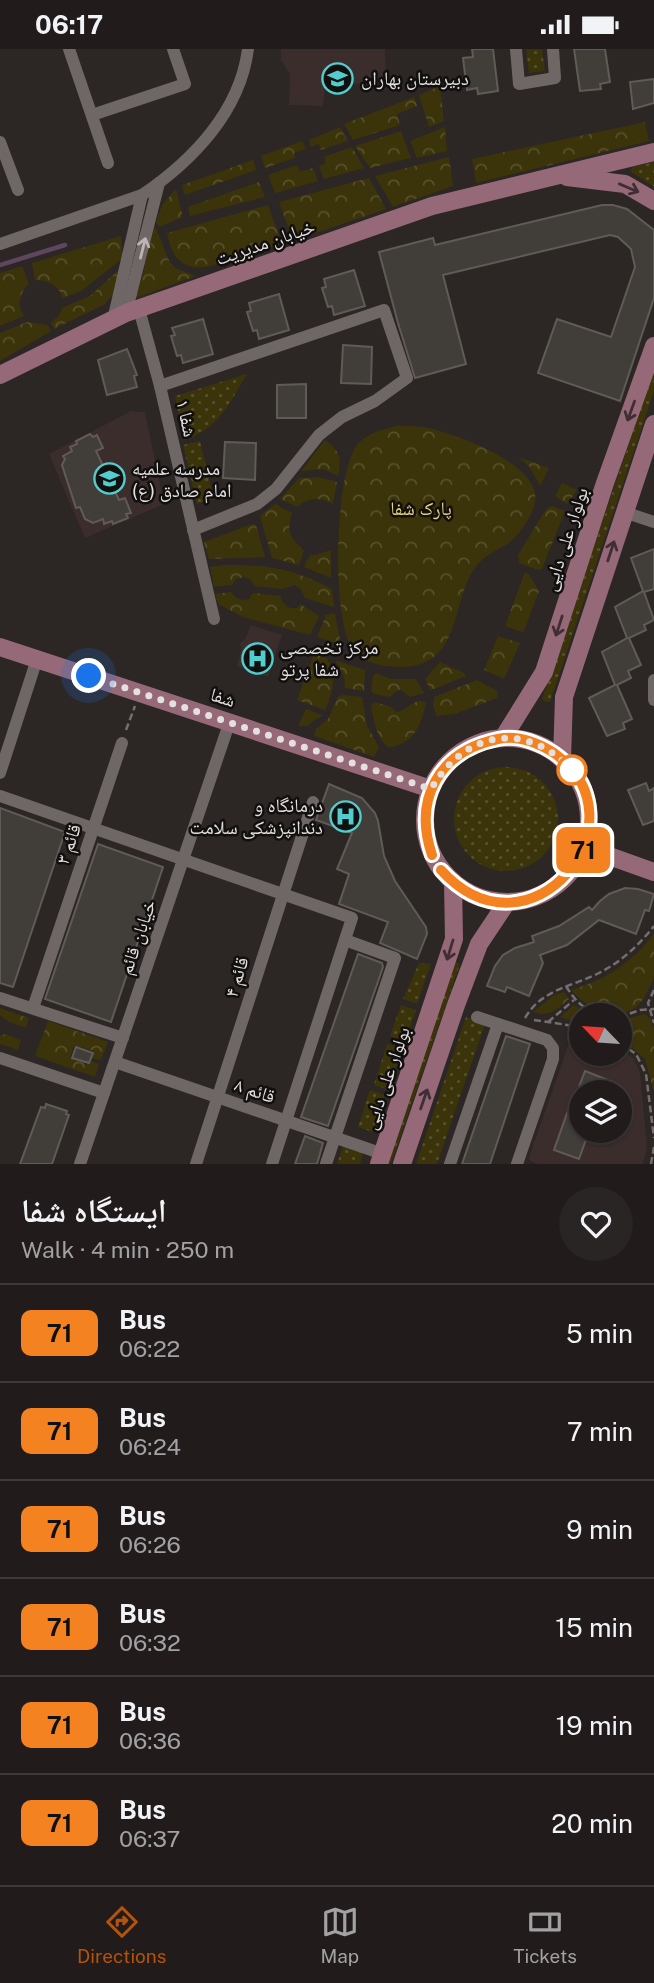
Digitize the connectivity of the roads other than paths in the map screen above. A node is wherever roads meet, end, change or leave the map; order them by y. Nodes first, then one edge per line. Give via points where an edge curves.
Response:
1 (69, 49) edge
2 (173, 49) edge
3 (248, 49) edge
4 (516, 49) edge
5 (553, 49) edge
6 (92, 115) junction
7 (0, 142) edge
8 (654, 152) edge
9 (108, 163) dead end
10 (554, 176) junction
11 (159, 183) junction
12 (18, 190) dead end
13 (142, 195) junction
14 (654, 201) edge
15 (0, 244) edge
16 (126, 314) junction
17 (654, 346) edge
18 (0, 375) edge
19 (160, 386) junction
20 (654, 424) edge
21 (624, 512) junction
22 (654, 522) edge
23 (193, 530) junction
24 (214, 619) dead end
25 (0, 647) edge
26 (37, 659) junction
27 (654, 680) edge
28 (654, 700) edge
29 (230, 721) junction
30 (503, 738) junction
31 (122, 743) road end
32 (562, 759) junction
33 (0, 773) edge
34 (431, 789) junction
35 (0, 796) edge
36 (313, 802) dead end
37 (94, 827) junction
38 (584, 847) junction
39 (184, 859) junction
40 (654, 871) edge
41 (453, 882) junction
42 (282, 894) junction
43 (507, 902) junction
44 (345, 940) junction
45 (0, 998) edge
46 (33, 1009) junction
47 (477, 1017) dead end
48 (498, 1024) junction
49 (123, 1038) junction
50 (0, 1058) edge
51 (115, 1062) junction
52 (104, 1093) junction
53 (219, 1098) junction
54 (287, 1121) junction
55 (335, 1137) junction
56 (381, 1159) edge
57 (80, 1164) edge
58 (197, 1164) edge
59 (272, 1164) edge
60 (326, 1164) edge
61 (402, 1164) edge
62 (450, 1164) edge
63 (517, 1164) edge

1 - 6 street
2 - 6 street via 185,85
3 - 11 street via 231,102 215,128 199,149
4 - 5 street via 519,84 555,78
6 - 9 street
7 - 12 street
8 - 10 main road, خیابان مدیریت
10 -> 14 main road, خیابان مدیریت via 625,184
10 - 16 main road, خیابان مدیریت via 432,206
11 - 13 street
16 -> 11 street
13 - 15 street
13 - 16 street
16 - 18 main road, خیابان مدیریت
16 - 19 street, شفا ۱
17 -> 30 main road, بولوار علی دایی via 544,672
19 - 23 street, شفا ۱
19 - 23 street via 384,310 407,378 319,435 276,489 257,504
20 - 21 main road
21 - 22 street
32 -> 21 main road via 565,697
23 - 24 street, شفا ۱
25 - 26 main road, شفا
26 - 29 main road, شفا
26 - 33 street
27 - 28 street
29 - 34 main road, شفا
29 - 39 street, خیابان قائم
30 - 32 main road via 545,747
30 - 34 main road via 460,753
31 - 37 street, قائم ۳
32 - 38 main road via 575,773 586,800 589,828
34 - 41 main road via 426,805 427,839 432,855
35 - 37 street
36 - 42 street, قائم ۴
37 - 39 street
37 - 46 street, قائم ۳
38 - 40 main road
38 - 43 main road via 573,870 555,887 532,899
39 - 42 street
39 - 49 street, خیابان قائم
41 - 43 main road via 469,893
41 -> 56 main road, بولوار علی دایی via 454,939
42 - 44 street via 352,918
42 - 53 street, قائم ۴
61 -> 43 main road via 479,944
44 - 54 street
44 - 55 street via 395,958
45 - 46 street
46 - 49 street
47 - 48 street
48 - 62 street
48 - 63 street via 547,1040 553,1048
49 - 51 street, خیابان قائم
50 - 52 street
51 - 52 street, خیابان قائم
51 - 53 street, قائم ۸
52 - 57 street, خیابان قائم
53 - 54 street, قائم ۸
53 - 58 street, قائم ۴
54 - 55 street, قائم ۸
54 - 59 street
55 - 56 street, قائم ۸
55 - 60 street

